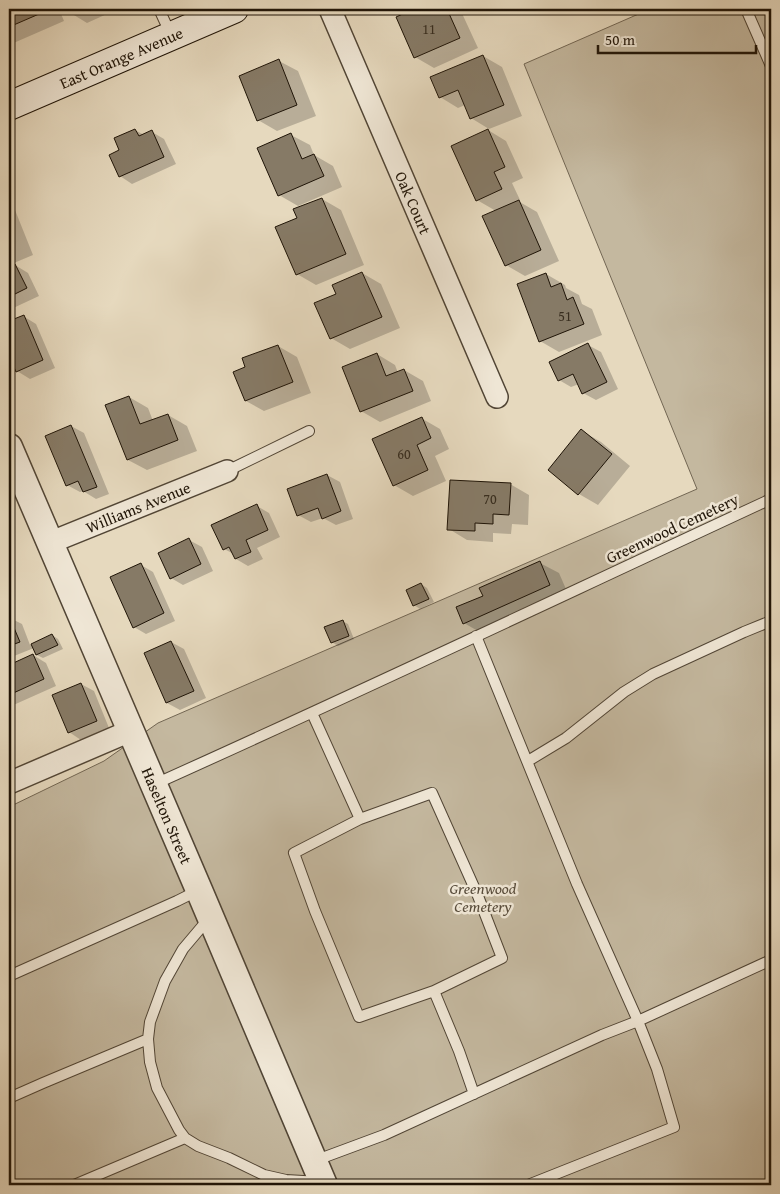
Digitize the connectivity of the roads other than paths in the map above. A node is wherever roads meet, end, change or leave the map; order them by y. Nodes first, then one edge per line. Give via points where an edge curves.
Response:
1 (159, 9) edge
2 (234, 9) edge
3 (330, 9) edge
4 (746, 9) edge
5 (171, 36) junction
6 (771, 66) edge
7 (9, 106) edge
8 (498, 397) dead end
9 (309, 431) dead end
10 (9, 447) edge
11 (227, 471) joint
12 (771, 499) edge
13 (50, 543) junction
14 (771, 621) edge
15 (476, 636) junction
16 (312, 714) junction
17 (130, 731) junction
18 (528, 761) junction
19 (9, 783) edge
20 (153, 785) junction
21 (360, 820) junction
22 (199, 890) junction
23 (210, 917) junction
24 (771, 960) edge
25 (9, 976) edge
26 (434, 991) junction
27 (638, 1021) junction
28 (148, 1039) junction
29 (474, 1094) junction
30 (9, 1098) edge
31 (185, 1138) junction
32 (320, 1176) edge
33 (74, 1185) edge
34 (528, 1185) edge

1 - 5 lane
2 - 5 main road, East Orange Avenue
3 - 8 street, Oak Court
4 - 6 lane
5 - 7 main road, East Orange Avenue
9 - 11 lane
10 - 13 street, Haselton Street
11 - 13 street, Williams Avenue
12 - 15 lane, Greenwood Cemetery
13 - 17 street, Haselton Street
14 - 18 lane via 653,674 624,692 566,738
15 - 16 lane, Greenwood Cemetery
15 - 18 lane
16 - 20 lane, Greenwood Cemetery
16 - 21 lane
17 - 19 street
17 - 20 street, Haselton Street
18 - 27 lane via 577,884
20 - 22 street, Haselton Street
21 - 26 lane via 294,853 359,1017
21 - 26 lane via 432,793 478,896 502,958
22 - 23 street, Haselton Street
22 - 25 lane
23 - 28 lane via 183,949 165,981 150,1022
23 - 32 street, Haselton Street
24 - 27 lane
26 - 29 lane via 460,1051
27 - 29 lane
27 - 34 lane via 657,1068 674,1127
28 - 30 lane
28 - 31 lane via 157,1088
29 - 32 lane via 384,1135
31 - 32 lane via 264,1175 286,1180
31 - 33 lane

